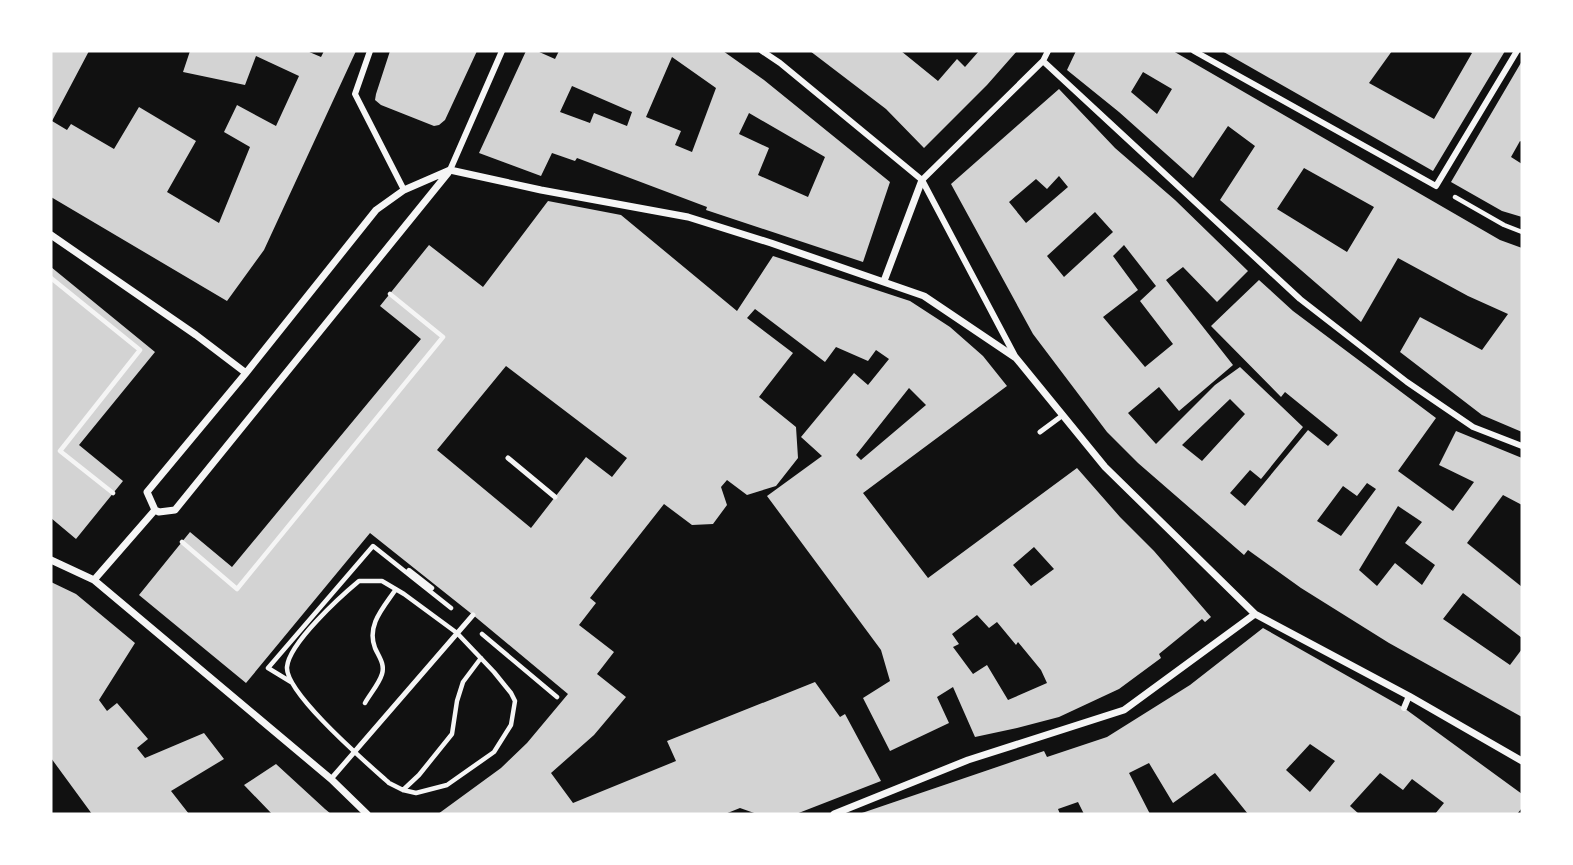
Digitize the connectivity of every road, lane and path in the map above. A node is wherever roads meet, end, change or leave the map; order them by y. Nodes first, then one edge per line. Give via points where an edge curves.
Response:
1 (370, 51) edge
2 (502, 51) edge
3 (762, 51) edge
4 (1048, 51) edge
5 (1194, 51) edge
6 (1517, 51) edge
7 (1043, 61) junction
8 (450, 170) junction
9 (922, 180) junction
10 (1436, 186) junction
11 (404, 190) junction
12 (1522, 232) edge
13 (51, 235) edge
14 (51, 278) edge
15 (884, 281) junction
16 (390, 294) dead end
17 (1016, 358) junction
18 (246, 373) junction
19 (1063, 415) junction
20 (1041, 432) dead end
21 (1522, 446) edge
22 (508, 458) dead end
23 (113, 493) dead end
24 (555, 497) dead end
25 (155, 510) junction
26 (182, 542) dead end
27 (51, 560) edge
28 (407, 573) junction
29 (94, 580) junction
30 (432, 588) dead end
31 (396, 589) dead end
32 (1255, 614) junction
33 (472, 615) dead end
34 (467, 621) junction
35 (481, 658) dead end
36 (292, 682) dead end
37 (1409, 696) junction
38 (557, 697) dead end
39 (363, 705) dead end
40 (1404, 708) dead end
41 (1522, 761) edge
42 (331, 779) junction
43 (403, 790) dead end
44 (367, 814) edge
45 (834, 814) edge

1 - 11 street via 355,94
2 - 8 street
3 - 9 street
4 - 7 street
5 - 10 street
6 - 10 street
7 - 9 street
7 - 21 street via 1300,299 1473,427
8 - 11 street
8 - 15 street via 688,218
8 - 25 street via 175,510
9 - 15 street
9 - 17 street
10 - 12 path
11 - 18 street via 376,210
13 - 18 street
14 - 23 path via 140,350 60,451
15 - 17 street via 924,296
16 - 26 path via 443,337 237,589
17 - 19 street
18 - 25 street via 147,492
19 - 20 lane
19 - 32 street via 1105,467
22 - 24 lane
25 - 29 street
27 - 29 street
28 - 30 path via 410,570
28 - 34 path
28 - 36 path via 373,546 268,668
29 - 42 street
31 - 39 path via 377,615 373,632 382,674
32 - 37 street
32 - 45 street via 1124,710 968,760
33 - 34 lane
34 - 38 path
34 - 42 lane
35 - 43 path via 463,682 452,734
37 - 40 street
37 - 41 street
42 - 44 street

